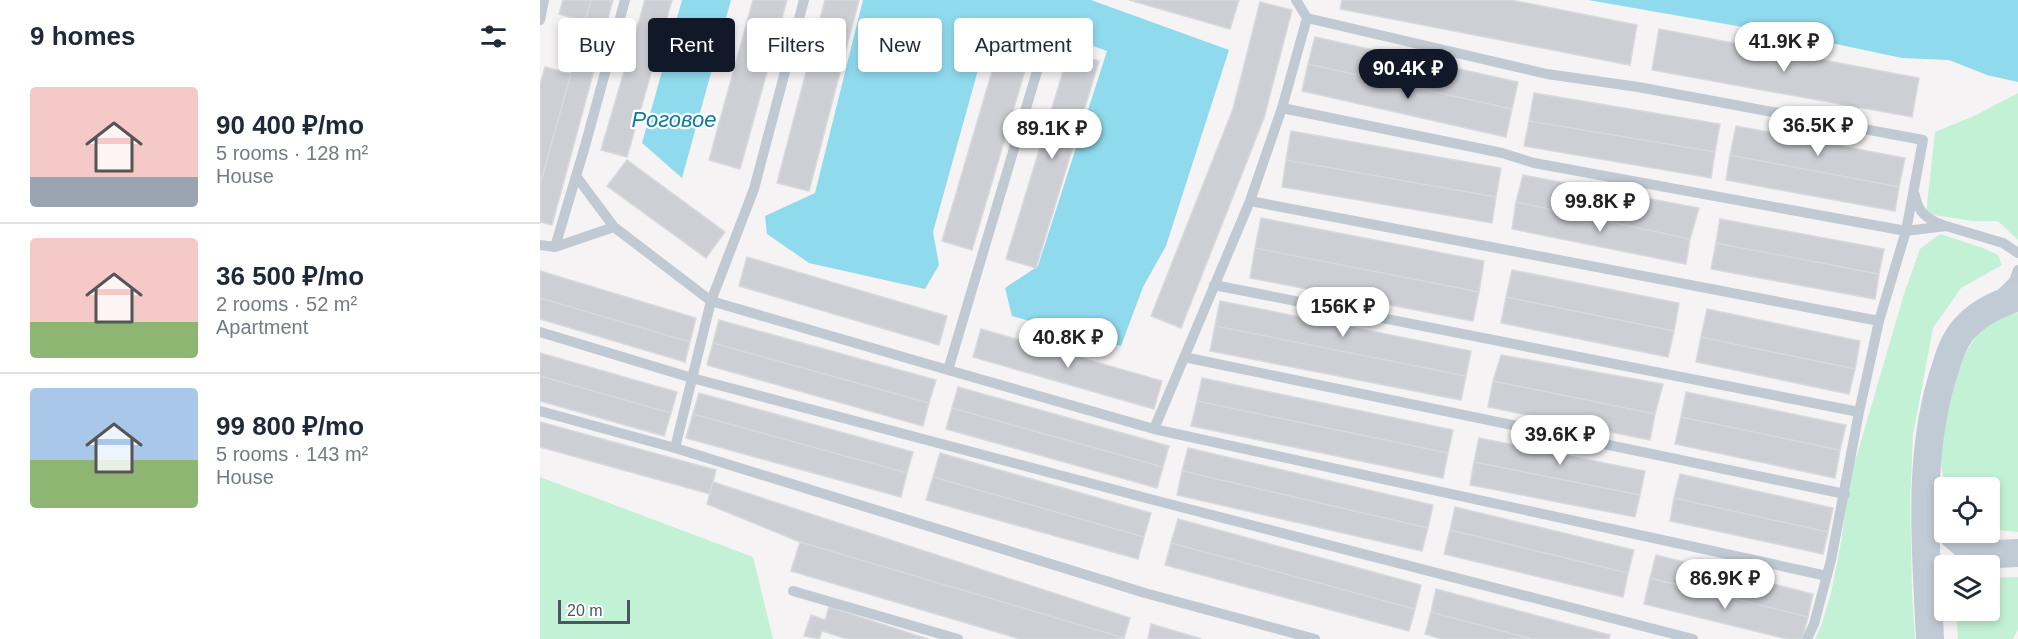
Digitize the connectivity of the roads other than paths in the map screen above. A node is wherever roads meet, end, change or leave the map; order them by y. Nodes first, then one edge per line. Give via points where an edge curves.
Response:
1 (625, 0) edge
2 (804, 0) edge
3 (1296, 0) edge
4 (543, 2) edge
5 (1307, 18) junction
6 (540, 20) edge
7 (1037, 72) edge
8 (1282, 108) junction
9 (576, 176) junction
10 (1914, 189) junction
11 (1250, 201) junction
12 (1946, 226) junction
13 (614, 227) junction
14 (1906, 231) junction
15 (540, 245) edge
16 (555, 247) junction
17 (2017, 254) edge
18 (2018, 270) edge
19 (1214, 285) junction
20 (2018, 297) edge
21 (711, 301) junction
22 (1986, 311) junction
23 (1880, 321) junction
24 (540, 332) edge
25 (1184, 357) junction
26 (948, 370) junction
27 (692, 378) junction
28 (540, 411) edge
29 (1859, 412) junction
30 (1154, 429) junction
31 (675, 448) junction
32 (1927, 458) junction
33 (1845, 494) junction
34 (1934, 506) edge
35 (1961, 543) edge
36 (2018, 553) edge
37 (1827, 576) junction
38 (793, 591) dead end
39 (958, 639) edge
40 (1315, 639) edge
41 (1693, 639) edge
42 (1807, 639) edge
43 (1930, 639) edge

1 - 9 lane
2 - 21 lane via 754,189
3 - 5 lane
4 - 6 lane
5 - 8 lane
5 - 10 lane via 1547,74 1923,140
7 - 26 lane
8 - 11 lane
8 - 14 lane via 1534,163
9 - 13 lane
9 - 16 lane
10 - 12 lane via 1922,214
10 - 14 lane
11 - 19 lane
11 - 23 lane
12 - 14 lane
12 - 17 lane via 2002,243
13 - 16 lane
13 - 21 lane
14 - 23 lane
15 - 16 lane
18 - 22 lane via 2014,281
19 - 25 lane
19 - 29 lane
20 - 22 main road
21 - 26 lane
21 - 27 lane
22 - 32 main road via 1966,326 1952,348 1933,409
23 - 29 lane
24 - 27 lane
25 - 30 lane
25 - 33 lane
26 - 30 lane
27 - 31 lane
27 - 41 lane
28 - 31 lane
29 - 33 lane
30 - 37 lane
31 - 40 lane via 1145,593
32 - 34 main road via 1928,491
32 - 43 main road
33 - 37 lane
35 - 36 main road via 1979,554
37 - 42 lane
38 - 39 lane

